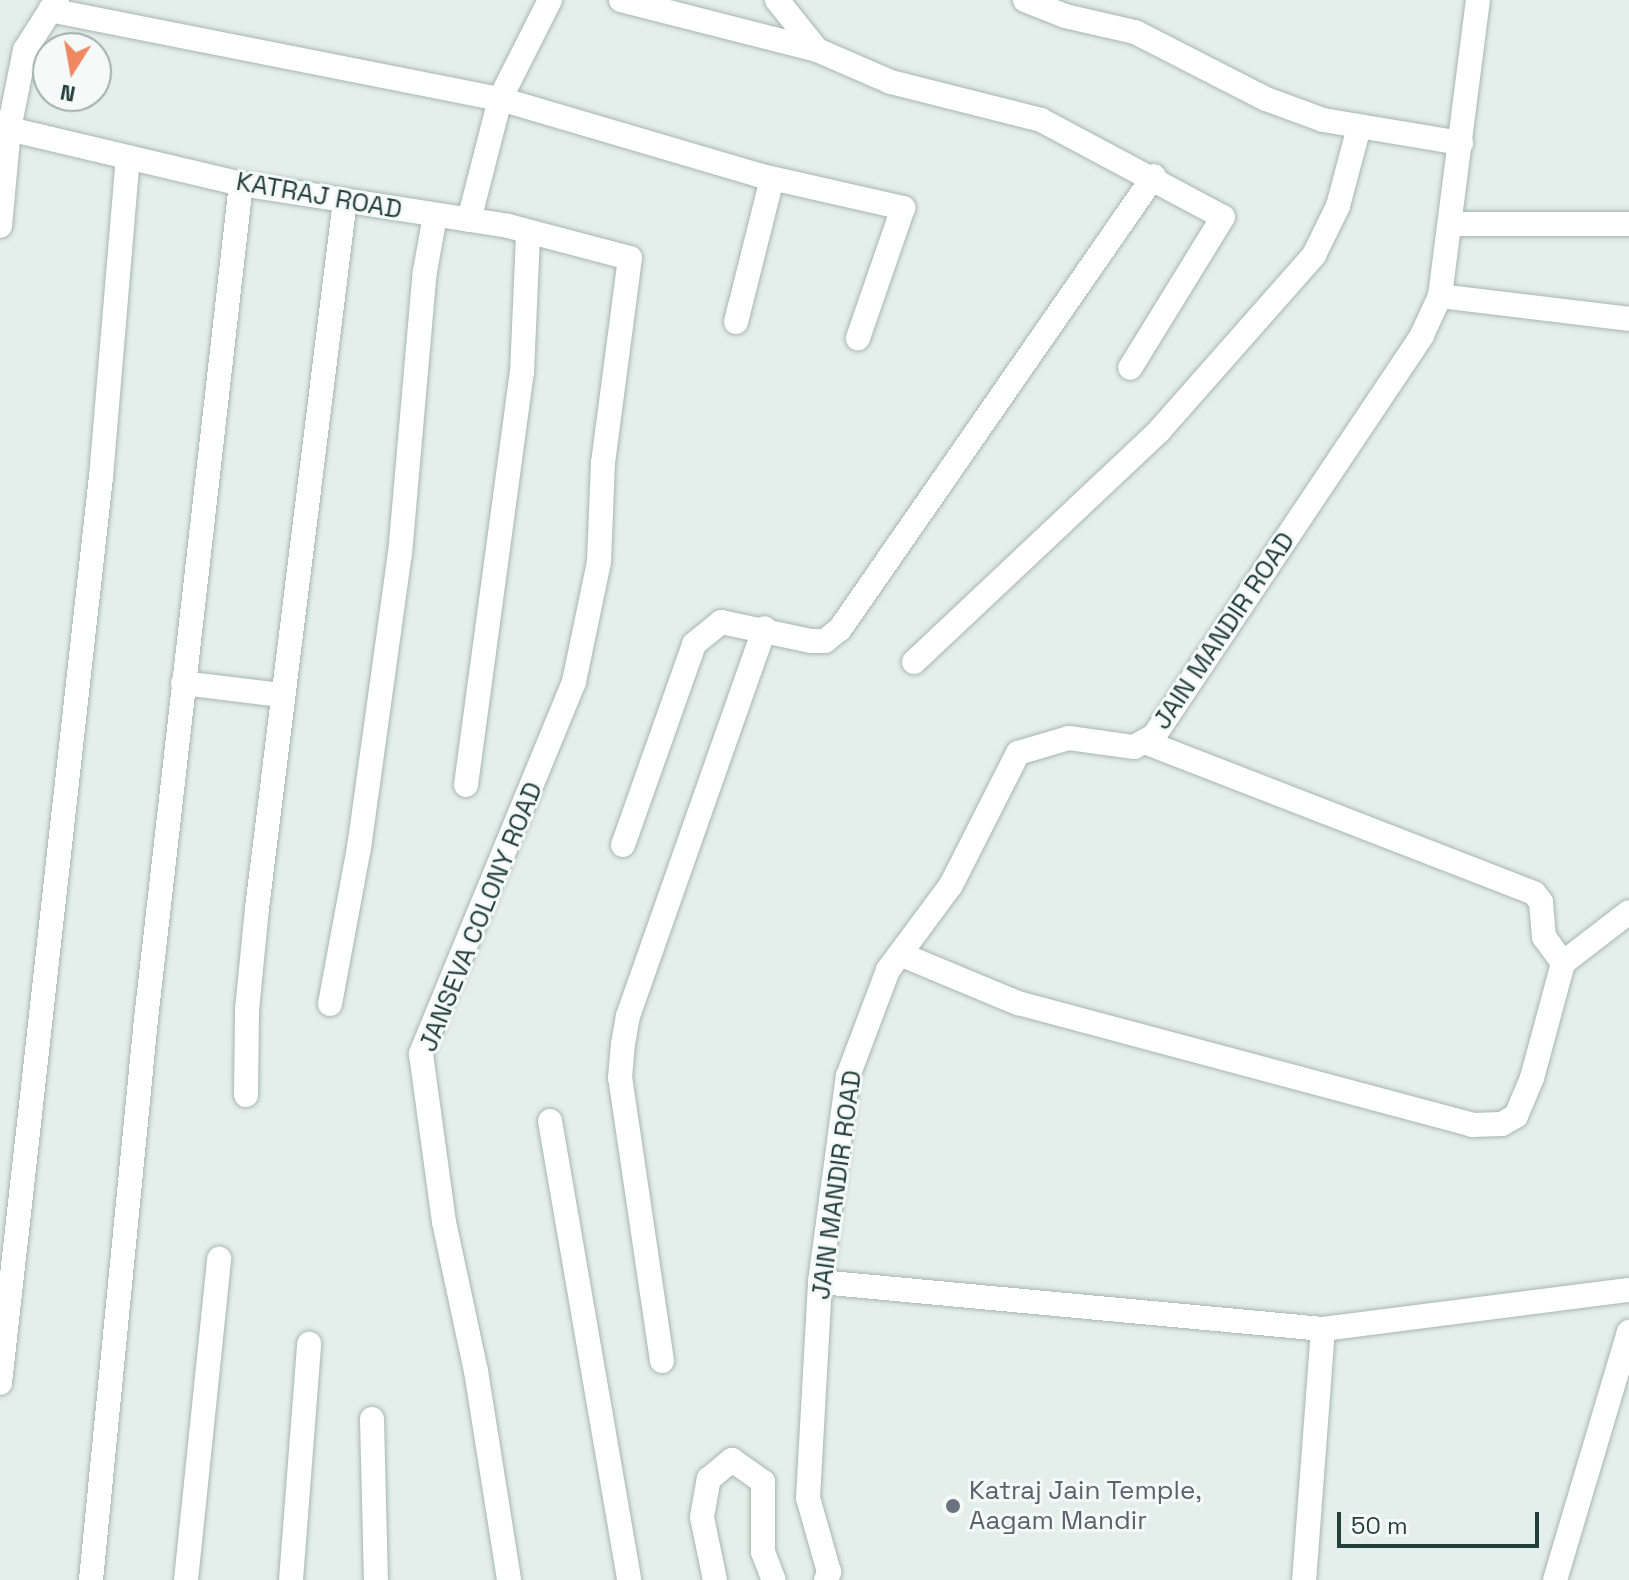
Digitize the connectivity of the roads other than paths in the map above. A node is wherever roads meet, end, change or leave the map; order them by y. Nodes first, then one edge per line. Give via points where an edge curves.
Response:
1 (550, 0) edge
2 (621, 0) edge
3 (777, 0) edge
4 (1025, 0) edge
5 (1478, 0) edge
6 (54, 5) edge
7 (817, 50) junction
8 (500, 99) junction
9 (4, 125) edge
10 (1359, 127) junction
11 (1461, 143) junction
12 (128, 157) junction
13 (1154, 176) junction
14 (772, 179) junction
15 (241, 184) junction
16 (345, 200) junction
17 (435, 216) junction
18 (469, 220) junction
19 (1451, 224) junction
20 (1629, 224) edge
21 (0, 226) edge
22 (528, 233) junction
23 (630, 258) joint
24 (1440, 296) junction
25 (1629, 319) edge
26 (736, 322) dead end
27 (858, 338) dead end
28 (1130, 368) dead end
29 (765, 628) junction
30 (914, 662) dead end
31 (183, 683) junction
32 (281, 695) junction
33 (1144, 742) junction
34 (466, 785) dead end
35 (623, 845) dead end
36 (1629, 912) edge
37 (900, 954) junction
38 (1563, 963) junction
39 (330, 1004) dead end
40 (246, 1095) dead end
41 (550, 1121) dead end
42 (219, 1259) dead end
43 (820, 1282) junction
44 (1629, 1290) edge
45 (1323, 1329) junction
46 (1629, 1332) edge
47 (309, 1344) dead end
48 (662, 1361) dead end
49 (0, 1383) edge
50 (372, 1419) dead end
51 (91, 1580) edge
52 (186, 1580) edge
53 (291, 1580) edge
54 (376, 1580) edge
55 (509, 1580) edge
56 (629, 1580) edge
57 (715, 1580) edge
58 (774, 1580) edge
59 (826, 1580) edge
60 (1304, 1580) edge
61 (1555, 1580) edge

1 - 8 street
2 - 7 street
3 - 7 street
4 - 10 street via 1065,16 1135,32 1266,99
5 - 11 street, JAIN MANDIR ROAD
6 - 8 street
6 - 9 street via 25,50
7 - 13 street via 891,82 1041,120
8 - 14 street
8 - 18 street
9 - 12 street, KATRAJ ROAD
9 - 21 street
10 - 11 street
10 - 30 street via 1338,206 1314,255 1159,431
11 - 19 street, JAIN MANDIR ROAD
12 - 15 street, KATRAJ ROAD
12 - 49 street via 101,477
13 - 28 street via 1223,217
13 - 29 street via 840,629 825,641 811,641
14 - 26 street
14 - 27 street via 903,208
15 - 16 street, KATRAJ ROAD
15 - 31 street
16 - 17 street, KATRAJ ROAD
16 - 32 street
17 - 18 street, KATRAJ ROAD
17 - 39 street via 425,271 400,554 359,848
18 - 22 street, KATRAJ ROAD
19 - 20 street
19 - 24 street, JAIN MANDIR ROAD
22 - 23 street, KATRAJ ROAD
22 - 34 street via 522,373
23 - 55 street, JANSEVA COLONY ROAD via 603,462 599,562 574,682 421,1054 444,1222 476,1371
24 - 25 street
24 - 33 street, JAIN MANDIR ROAD via 1422,335 1154,736
29 - 35 street via 721,622 694,644
29 - 48 street via 633,1002 623,1044 620,1078
31 - 32 street
31 - 51 street
32 - 40 street via 247,1010
33 - 37 street, JAIN MANDIR ROAD via 1134,747 1069,738 1018,753 951,885
33 - 38 street via 1534,893 1541,902 1544,937
36 - 38 street
37 - 38 street via 1018,1003 1486,1126 1516,1116 1523,1104
37 - 43 street, JAIN MANDIR ROAD via 888,970 848,1076
41 - 56 street via 580,1319
42 - 52 street
43 - 45 street
43 - 59 street, JAIN MANDIR ROAD via 808,1498 829,1572
44 - 45 street
45 - 60 street
46 - 61 street
47 - 53 street
50 - 54 street
57 - 58 street via 702,1517 709,1479 732,1460 763,1482 763,1552

